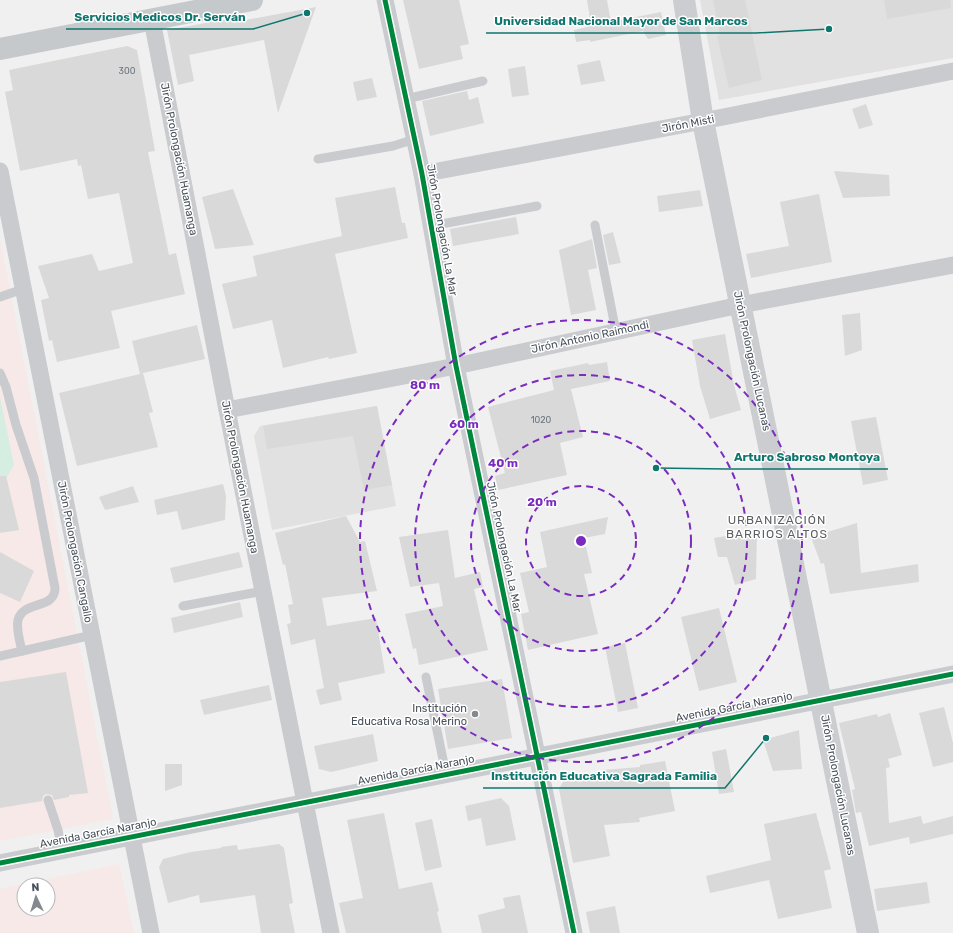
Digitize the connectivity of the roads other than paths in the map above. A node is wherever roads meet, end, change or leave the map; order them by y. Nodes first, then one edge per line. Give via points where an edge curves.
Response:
1 (252, 0) edge
2 (385, 0) edge
3 (684, 0) edge
4 (152, 20) junction
5 (0, 49) edge
6 (953, 71) edge
7 (483, 81) dead end
8 (406, 99) junction
9 (703, 121) junction
10 (415, 139) junction
11 (318, 159) dead end
12 (0, 171) edge
13 (422, 174) junction
14 (537, 206) dead end
15 (595, 225) dead end
16 (431, 226) junction
17 (953, 265) edge
18 (23, 289) junction
19 (0, 297) edge
20 (740, 305) junction
21 (616, 332) junction
22 (456, 366) junction
23 (0, 373) edge
24 (227, 410) junction
25 (263, 591) junction
26 (183, 606) dead end
27 (92, 636) junction
28 (22, 651) junction
29 (0, 656) edge
30 (953, 674) edge
31 (426, 677) dead end
32 (820, 700) junction
33 (537, 756) junction
34 (446, 774) junction
35 (48, 800) dead end
36 (305, 802) junction
37 (131, 837) junction
38 (62, 851) junction
39 (0, 862) edge
40 (151, 933) edge
41 (331, 933) edge
42 (574, 933) edge
43 (868, 933) edge

1 - 4 main road
2 - 8 street, Jirón Prolongación La Mar
3 - 9 street, Jirón Prolongación Lucanas
4 - 5 main road
4 - 24 street, Jirón Prolongación Huamanga
6 - 9 street, Jirón Misti
7 - 8 lane
8 - 10 street, Jirón Prolongación La Mar
9 - 13 street, Jirón Misti
9 - 20 street, Jirón Prolongación Lucanas
10 - 11 lane via 393,146
10 - 13 street, Jirón Prolongación La Mar
12 - 18 street, Jirón Prolongación Cangallo
13 - 16 street, Jirón Prolongación La Mar
14 - 16 lane
15 - 21 lane
16 - 22 street, Jirón Prolongación La Mar
17 - 20 street, Jirón Antonio Raimondi
18 - 19 lane
18 - 27 street, Jirón Prolongación Cangallo
20 - 21 street, Jirón Antonio Raimondi
20 - 32 street, Jirón Prolongación Lucanas
21 - 22 street, Jirón Antonio Raimondi
22 - 24 street, Jirón Antonio Raimondi
22 - 33 street, Jirón Prolongación La Mar
23 - 28 lane via 34,478 56,588 52,599 26,610 18,619
24 - 25 street, Jirón Prolongación Huamanga
25 - 26 lane
25 - 36 street, Jirón Prolongación Huamanga
27 - 28 lane
27 - 37 street, Jirón Prolongación Cangallo
28 - 29 lane
30 - 32 street, Avenida García Naranjo
31 - 34 lane
32 - 33 street, Avenida García Naranjo
32 - 43 street, Jirón Prolongación Lucanas
33 - 34 street, Avenida García Naranjo
33 - 42 street, Jirón Prolongación La Mar
34 - 36 street, Avenida García Naranjo
35 - 38 lane
36 - 37 street, Avenida García Naranjo
36 - 41 street, Jirón Prolongación Huamanga
37 - 38 street, Avenida García Naranjo
37 - 40 street, Jirón Prolongación Cangallo
38 - 39 street, Avenida García Naranjo

